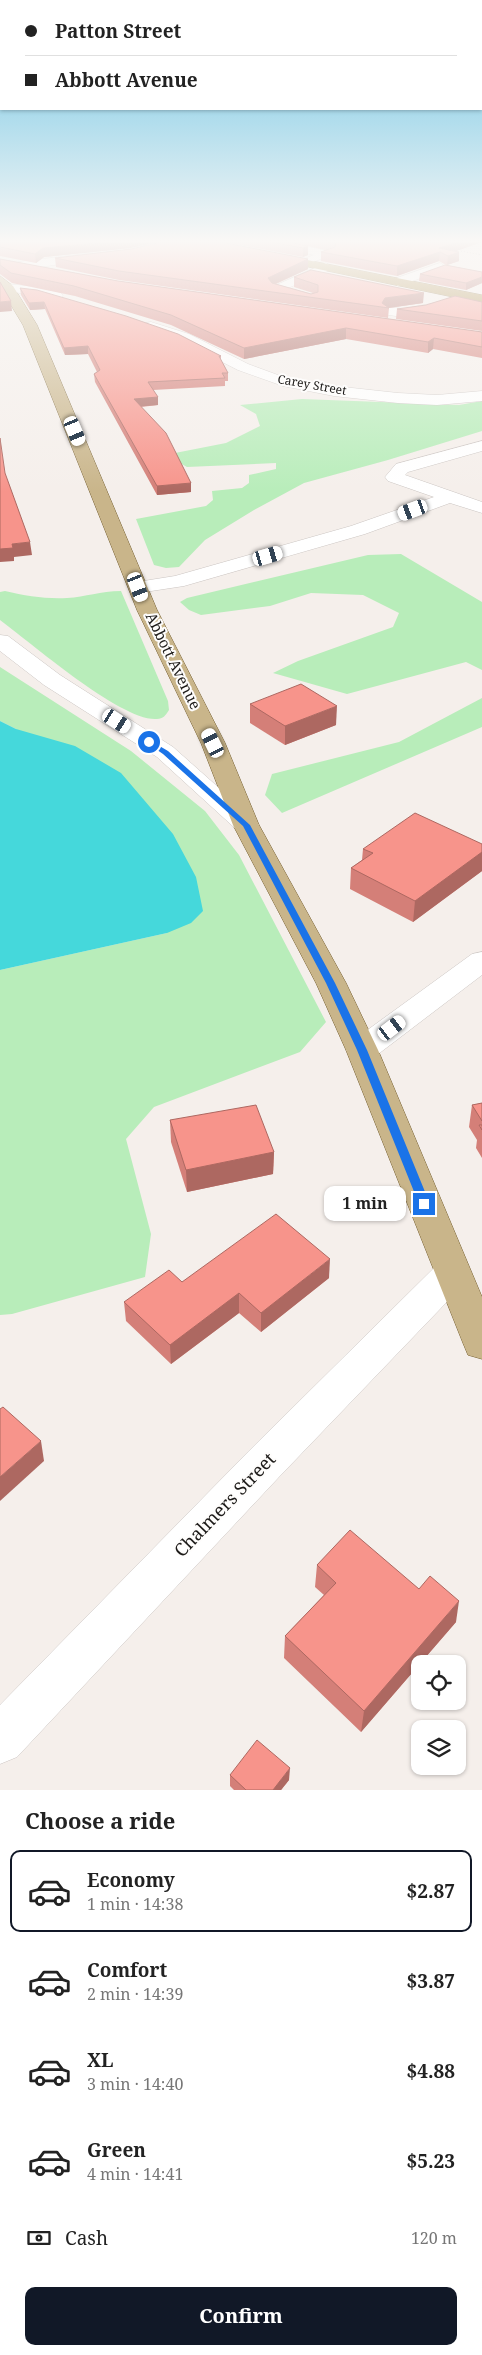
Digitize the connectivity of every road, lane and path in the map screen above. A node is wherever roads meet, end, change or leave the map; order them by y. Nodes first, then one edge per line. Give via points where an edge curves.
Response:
1 (30, 326) edge
2 (151, 326) edge
3 (407, 326) edge
4 (410, 326) edge
5 (482, 396) edge
6 (482, 446) edge
7 (450, 497) junction
8 (482, 508) edge
9 (138, 587) junction
10 (0, 641) edge
11 (246, 825) junction
12 (482, 961) edge
13 (362, 1050) junction
14 (452, 1273) junction
15 (482, 1343) edge
16 (0, 1740) edge

1 - 9 main road, Abbott Avenue
2 - 5 street, Carey Street via 283,382 398,398 436,400
3 - 4 street
6 - 7 street via 402,468 394,477
7 - 8 street
7 - 9 street via 329,538 177,582
9 - 11 main road, Abbott Avenue via 213,743
10 - 11 street via 52,680 165,752
11 - 13 main road, Abbott Avenue via 331,983
12 - 13 street
13 - 14 main road, Abbott Avenue
14 - 15 main road, Abbott Avenue
14 - 16 street, Chalmers Street

